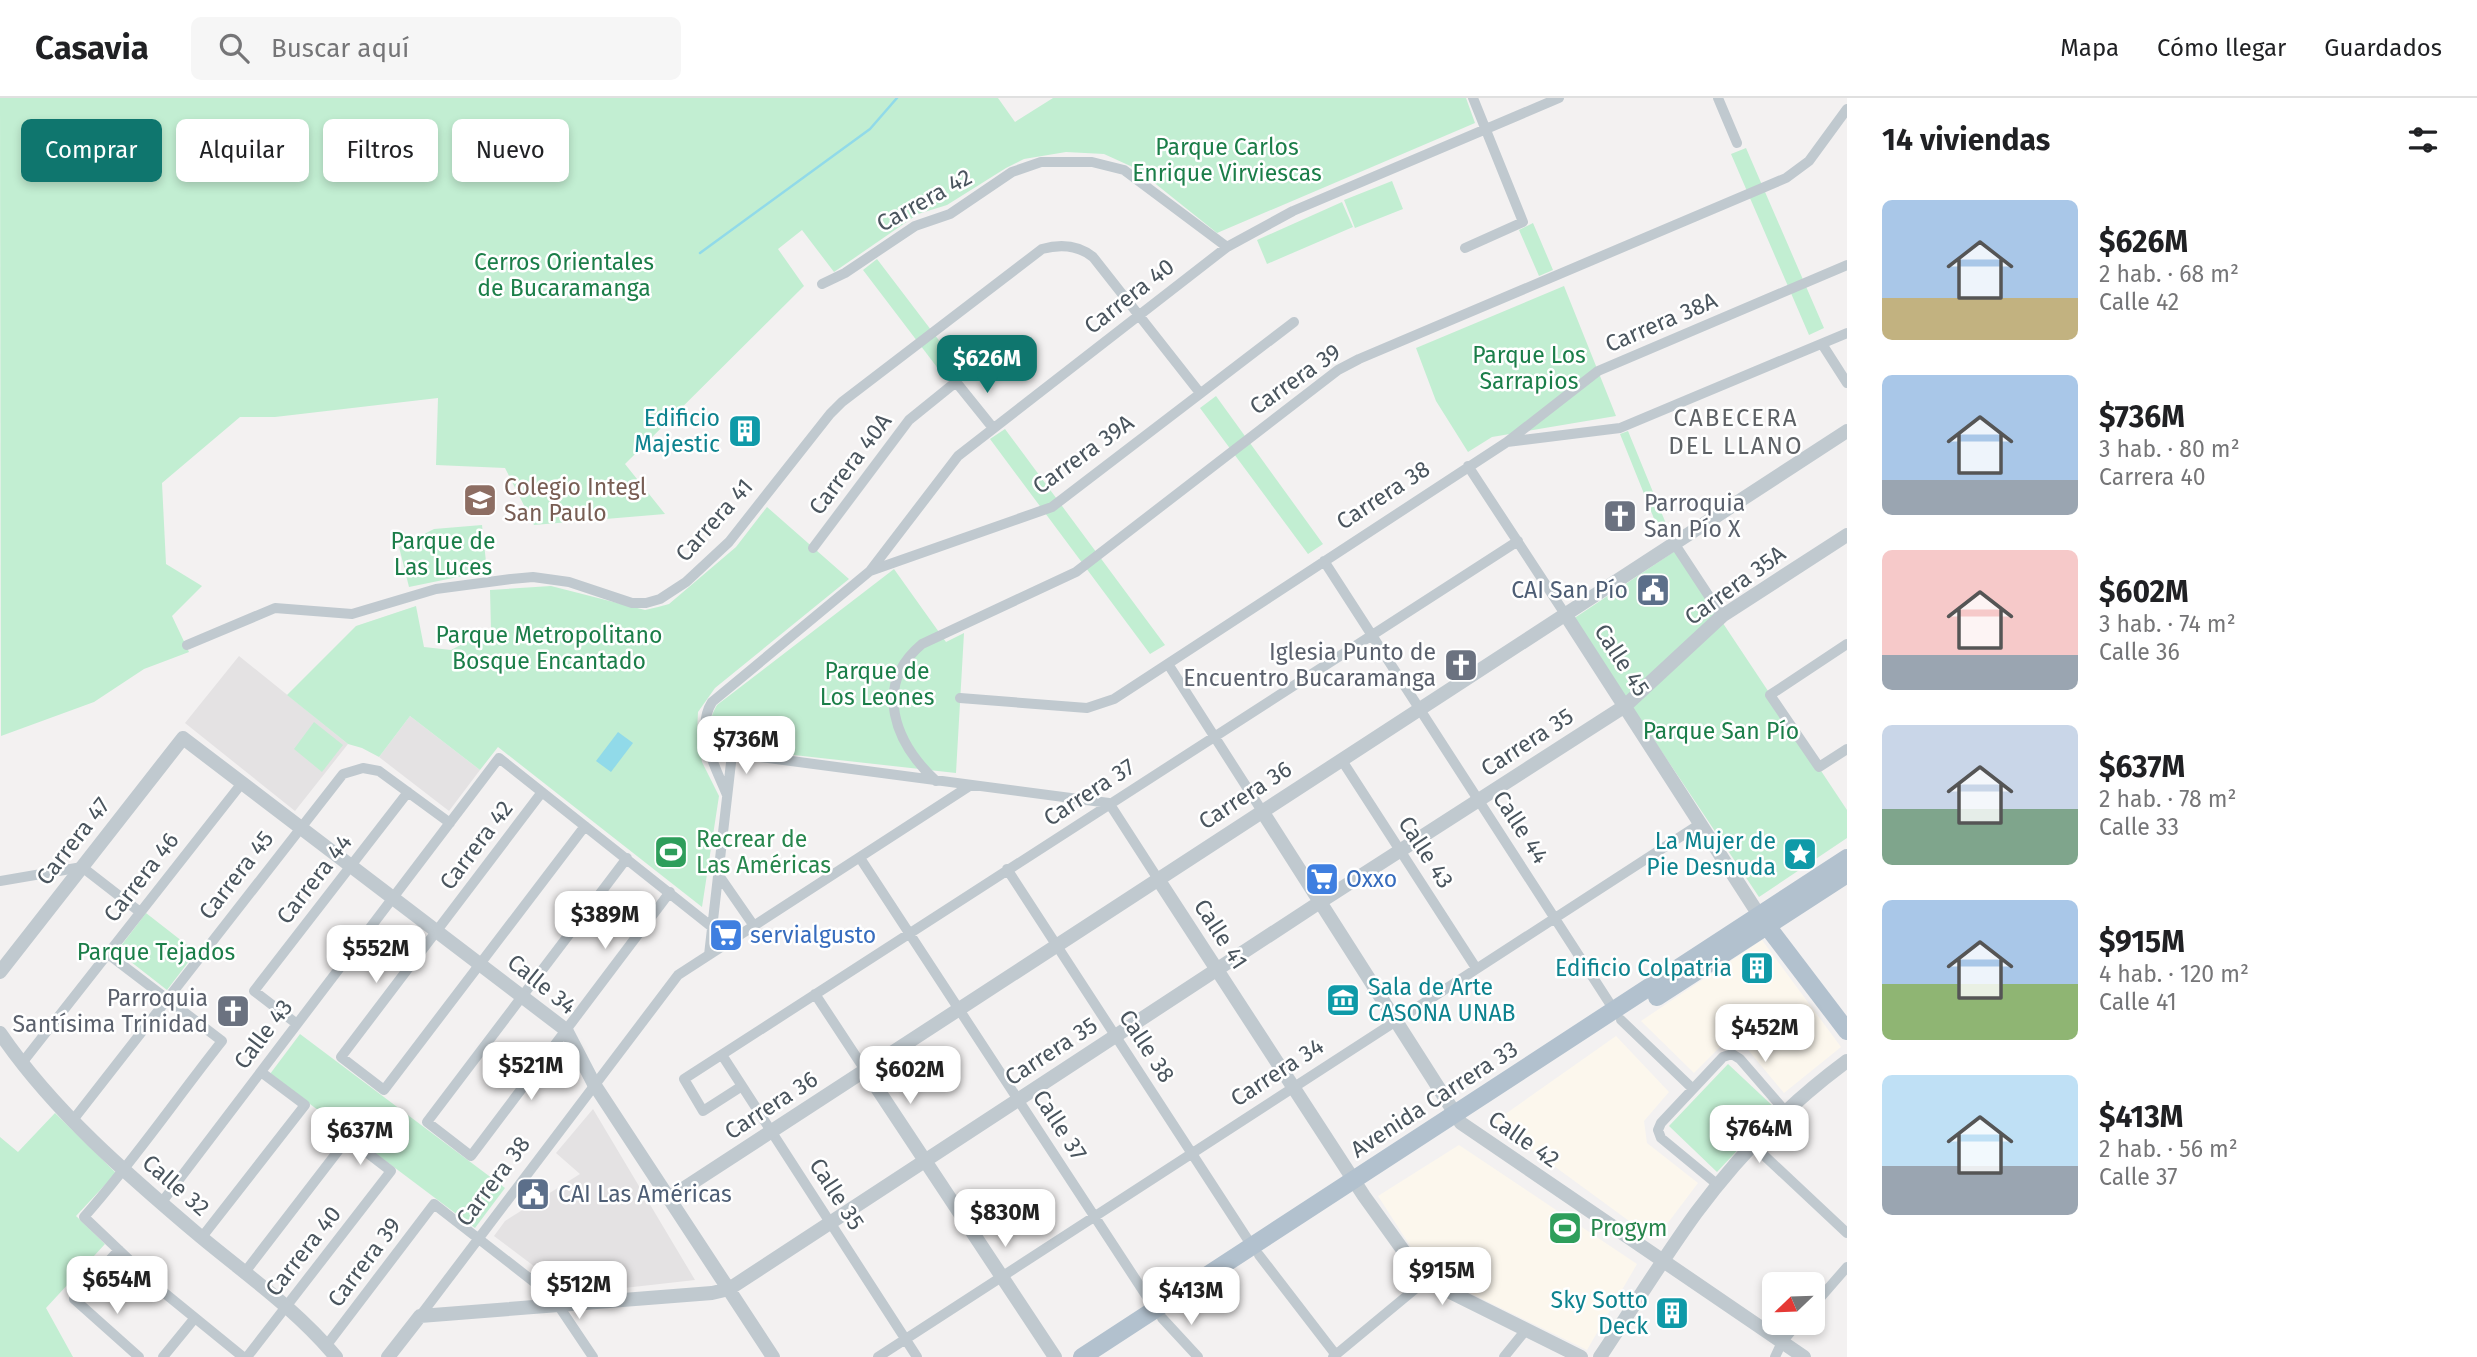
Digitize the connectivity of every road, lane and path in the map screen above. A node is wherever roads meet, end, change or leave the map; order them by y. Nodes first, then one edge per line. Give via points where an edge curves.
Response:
1 (1473, 98) edge
2 (1559, 98) edge
3 (1718, 98) edge
4 (1847, 109) edge
5 (1484, 129) junction
6 (1737, 143) dead end
7 (1227, 247) junction
8 (1465, 248) dead end
9 (1847, 265) edge
10 (822, 284) dead end
11 (1139, 315) junction
12 (1294, 321) dead end
13 (1847, 333) edge
14 (1822, 344) junction
15 (1847, 383) edge
16 (1200, 393) junction
17 (993, 428) junction
18 (1847, 431) edge
19 (1507, 442) junction
20 (1468, 466) junction
21 (1847, 535) edge
22 (1518, 541) junction
23 (1674, 543) junction
24 (813, 548) dead end
25 (1324, 561) junction
26 (870, 571) junction
27 (1565, 614) junction
28 (1722, 616) junction
29 (1372, 634) junction
30 (1847, 644) edge
31 (187, 645) dead end
32 (1168, 664) junction
33 (960, 698) dead end
34 (1625, 706) junction
35 (1420, 708) junction
36 (1214, 735) junction
37 (183, 738) joint
38 (1847, 749) edge
39 (708, 750) junction
40 (732, 754) junction
41 (1341, 759) junction
42 (936, 781) junction
43 (242, 783) junction
44 (971, 785) junction
45 (408, 792) junction
46 (542, 792) junction
47 (727, 795) junction
48 (1478, 800) junction
49 (1109, 803) junction
50 (1262, 811) junction
51 (450, 822) junction
52 (1700, 824) junction
53 (585, 826) junction
54 (300, 827) junction
55 (1400, 851) junction
56 (627, 858) junction
57 (860, 858) junction
58 (1847, 858) edge
59 (351, 866) junction
60 (82, 867) junction
61 (1007, 869) junction
62 (718, 874) junction
63 (1847, 874) edge
64 (1158, 879) junction
65 (0, 881) edge
66 (670, 892) junction
67 (393, 898) junction
68 (1320, 902) junction
69 (140, 912) junction
70 (1554, 918) junction
71 (1762, 921) junction
72 (754, 926) junction
73 (712, 927) junction
74 (437, 931) junction
75 (909, 933) junction
76 (1056, 945) junction
77 (108, 954) junction
78 (709, 955) junction
79 (480, 964) junction
80 (1476, 968) junction
81 (1217, 970) junction
82 (0, 972) edge
83 (815, 994) junction
84 (522, 997) junction
85 (167, 999) junction
86 (959, 1009) junction
87 (1618, 1015) junction
88 (1395, 1020) junction
89 (297, 1024) junction
90 (566, 1030) junction
91 (1847, 1031) edge
92 (0, 1033) edge
93 (1115, 1036) junction
94 (722, 1055) junction
95 (1847, 1060) edge
96 (22, 1063) junction
97 (865, 1070) junction
98 (261, 1072) junction
99 (594, 1084) junction
100 (742, 1086) junction
101 (1293, 1087) junction
102 (1693, 1089) junction
103 (1018, 1100) junction
104 (1786, 1112) junction
105 (1459, 1119) junction
106 (73, 1120) junction
107 (771, 1131) junction
108 (1754, 1145) junction
109 (1191, 1153) junction
110 (925, 1161) junction
111 (124, 1169) junction
112 (1357, 1184) junction
113 (1718, 1185) junction
114 (669, 1198) junction
115 (162, 1202) junction
116 (1094, 1216) junction
117 (831, 1223) junction
118 (1847, 1233) edge
119 (202, 1237) junction
120 (479, 1238) junction
121 (119, 1250) junction
122 (1256, 1251) junction
123 (1663, 1262) junction
124 (1847, 1267) edge
125 (245, 1272) junction
126 (1002, 1276) junction
127 (1426, 1280) junction
128 (729, 1289) junction
129 (1825, 1292) edge
130 (559, 1305) junction
131 (288, 1306) junction
132 (1158, 1314) junction
133 (420, 1316) junction
134 (194, 1319) junction
135 (1525, 1331) junction
136 (1788, 1335) edge
137 (905, 1339) junction
138 (1782, 1342) junction
139 (331, 1351) edge
140 (1335, 1356) edge
141 (139, 1357) edge
142 (163, 1357) edge
143 (245, 1357) edge
144 (388, 1357) edge
145 (593, 1357) edge
146 (773, 1357) edge
147 (878, 1357) edge
148 (917, 1357) edge
149 (1055, 1357) edge
150 (1082, 1357) edge
151 (1102, 1357) edge
152 (1198, 1357) edge
153 (1504, 1357) edge
154 (1581, 1357) edge
155 (1600, 1357) edge
156 (1775, 1357) edge
157 (1804, 1357) edge

1 - 5 street
2 - 5 street, Carrera 40
3 - 6 street
4 - 42 street, Carrera 39 via 1809,161 1786,178 1338,370 1076,572 922,644 900,671 894,713 909,752
5 - 7 street, Carrera 40 via 1293,211
5 - 8 street via 1523,222
7 - 10 street, Carrera 42 via 1124,170 1063,161 1012,172 950,214 915,226
7 - 11 street, Carrera 40
9 - 19 street, Carrera 38A via 1598,371
11 - 16 street
11 - 17 street, Carrera 40
11 - 31 street, Carrera 41 via 1087,252 1064,245 1042,249 842,402 729,542 660,599 632,603 569,582 533,577 436,589 352,614 275,608
12 - 16 street, Carrera 39A
13 - 14 street, Carrera 38
14 - 15 street
14 - 19 street, Carrera 38 via 1620,428
16 - 26 street, Carrera 39A via 1052,507
17 - 24 street, Carrera 40A via 956,382 909,420
17 - 26 street, Carrera 40 via 948,466
18 - 23 street, Carrera 36
19 - 20 street, Carrera 38
20 - 22 street, Calle 45
20 - 25 street, Carrera 38
21 - 28 street, Carrera 35A
22 - 27 street, Calle 45
22 - 29 street, Carrera 37
23 - 27 street, Carrera 36
23 - 28 street
25 - 29 street, Calle 44
25 - 32 street, Carrera 38
26 - 39 street, Carrera 40 via 716,698 707,715
27 - 34 street, Calle 45
27 - 35 street, Carrera 36
28 - 34 street, Carrera 35A
29 - 35 street, Calle 44
29 - 36 street, Carrera 37
30 - 38 street via 1770,695 1819,767
32 - 33 street, Carrera 38 via 1114,699 1087,708
32 - 36 street, Calle 42
34 - 48 street, Carrera 35
34 - 52 street, Calle 45
35 - 41 street, Carrera 36
35 - 48 street, Calle 44
36 - 49 street, Carrera 37
36 - 50 street, Calle 42
37 - 43 street, Calle 34
37 - 60 street, Carrera 47
39 - 40 street
39 - 47 street, Carrera 40
40 - 42 street
40 - 47 street, Carrera 40
41 - 50 street, Carrera 36
41 - 55 street, Calle 43
42 - 44 street
43 - 54 street, Calle 34
43 - 69 street, Carrera 46
44 - 49 street
44 - 57 street, Carrera 38
45 - 51 street
45 - 54 street, Carrera 45 via 379,771 363,768 343,774
45 - 59 street, Carrera 44
46 - 51 street, Calle 43 via 499,758
46 - 53 street
46 - 74 street, Carrera 42
47 - 62 street, Carrera 40
48 - 55 street, Carrera 35
48 - 70 street, Calle 44
49 - 61 street, Carrera 37
49 - 64 street, Calle 41
50 - 64 street, Carrera 36
50 - 68 street, Calle 42
51 - 67 street, Calle 43
52 - 70 street, Carrera 34
52 - 71 street, Calle 45
53 - 56 street
53 - 79 street
54 - 59 street, Calle 34
54 - 85 street, Carrera 45
55 - 68 street, Carrera 35
55 - 80 street, Calle 43
56 - 66 street
56 - 84 street
57 - 72 street, Carrera 38
57 - 75 street, Calle 37
58 - 71 main road, Avenida Carrera 33
59 - 67 street, Calle 34
59 - 89 street, Carrera 44 via 254,991
60 - 65 street
60 - 69 street
60 - 82 street, Carrera 47
61 - 75 street, Carrera 37
61 - 76 street, Calle 38
62 - 72 street
62 - 73 street, Carrera 40
63 - 71 main road, Avenida Carrera 33
64 - 76 street, Carrera 36
64 - 81 street, Calle 41
66 - 73 street
66 - 90 street
67 - 74 street, Calle 34
67 - 89 street, Calle 43
68 - 81 street, Carrera 35
68 - 88 street, Calle 42
69 - 77 street, Carrera 46
70 - 80 street, Carrera 34
70 - 87 street, Calle 44
71 - 87 main road, Avenida Carrera 33
71 - 91 main road
72 - 78 street, Carrera 38
73 - 78 street, Carrera 40
74 - 79 street, Calle 34
74 - 79 street, Carrera 42 via 341,1057 384,1090
75 - 83 street, Carrera 37
75 - 86 street, Calle 37
76 - 86 street, Carrera 36
76 - 93 street, Calle 38
77 - 85 street
77 - 96 street, Carrera 46
78 - 99 street, Carrera 38 via 678,975
79 - 84 street, Calle 34
80 - 88 street, Carrera 34
81 - 93 street, Carrera 35
81 - 101 street, Calle 41
83 - 94 street, Carrera 37
83 - 97 street
84 - 90 street, Calle 34
84 - 90 street via 427,1122 471,1156
85 - 106 street, Carrera 45
85 - 111 street via 222,1041
86 - 97 street, Carrera 36
86 - 103 street, Calle 37
87 - 102 street, Calle 44
87 - 105 main road, Avenida Carrera 33
88 - 101 street, Carrera 34
88 - 105 street, Calle 42
89 - 98 street, Calle 43
90 - 99 street, Calle 34
92 - 96 street, Calle 32
93 - 103 street, Carrera 35
93 - 109 street, Calle 38
94 - 100 street, Calle 35
94 - 100 street, Carrera 37 via 684,1079 703,1111
95 - 104 street
96 - 106 street, Calle 32
97 - 107 street, Carrera 36
97 - 110 street
98 - 115 street, Calle 43
98 - 119 street via 305,1105
99 - 114 street, Calle 34
99 - 120 street, Carrera 38
100 - 107 street, Calle 35
101 - 109 street, Carrera 34
101 - 112 street, Calle 41
102 - 104 street via 1732,1054
102 - 113 street via 1658,1128 1663,1140
103 - 110 street, Carrera 35
103 - 116 street, Calle 37
104 - 108 street
105 - 112 main road, Avenida Carrera 33
105 - 123 street, Calle 42
106 - 111 street, Calle 32
107 - 114 street, Carrera 36
107 - 117 street, Calle 35
108 - 113 street
108 - 118 street
109 - 116 street, Carrera 34
109 - 122 street, Calle 38
110 - 117 street, Carrera 35
110 - 126 street
111 - 115 street, Calle 32
111 - 121 street via 84,1217
112 - 122 main road, Avenida Carrera 33
112 - 127 street, Calle 41
113 - 123 street
114 - 128 street, Calle 34
115 - 119 street, Calle 32
116 - 126 street, Carrera 34
116 - 132 street, Calle 37
117 - 128 street, Carrera 35
117 - 137 street, Calle 35
119 - 125 street, Calle 32
120 - 130 street
120 - 133 street, Carrera 38
120 - 139 street, Carrera 39 via 434,1204
121 - 134 street
121 - 141 street via 74,1298
122 - 132 main road, Avenida Carrera 33
122 - 140 street, Calle 38
123 - 138 street, Calle 42
123 - 155 street
124 - 129 street
125 - 131 street, Calle 32
125 - 131 street, Carrera 40 via 348,1138 391,1171
126 - 137 street, Carrera 34
126 - 149 street
127 - 135 street, Calle 41
127 - 140 street
128 - 130 street, Carrera 35
128 - 146 street, Calle 34
130 - 133 street, Carrera 35
130 - 145 street
131 - 139 street, Calle 32
131 - 143 street, Carrera 40
132 - 150 main road, Avenida Carrera 33
132 - 151 main road, Avenida Carrera 33
132 - 152 street, Calle 37
133 - 144 street, Carrera 38
134 - 142 street
134 - 143 street
135 - 153 street
135 - 154 street, Calle 41
136 - 138 street
137 - 147 street, Carrera 34
137 - 148 street, Calle 35
138 - 156 street
138 - 157 street, Calle 42

